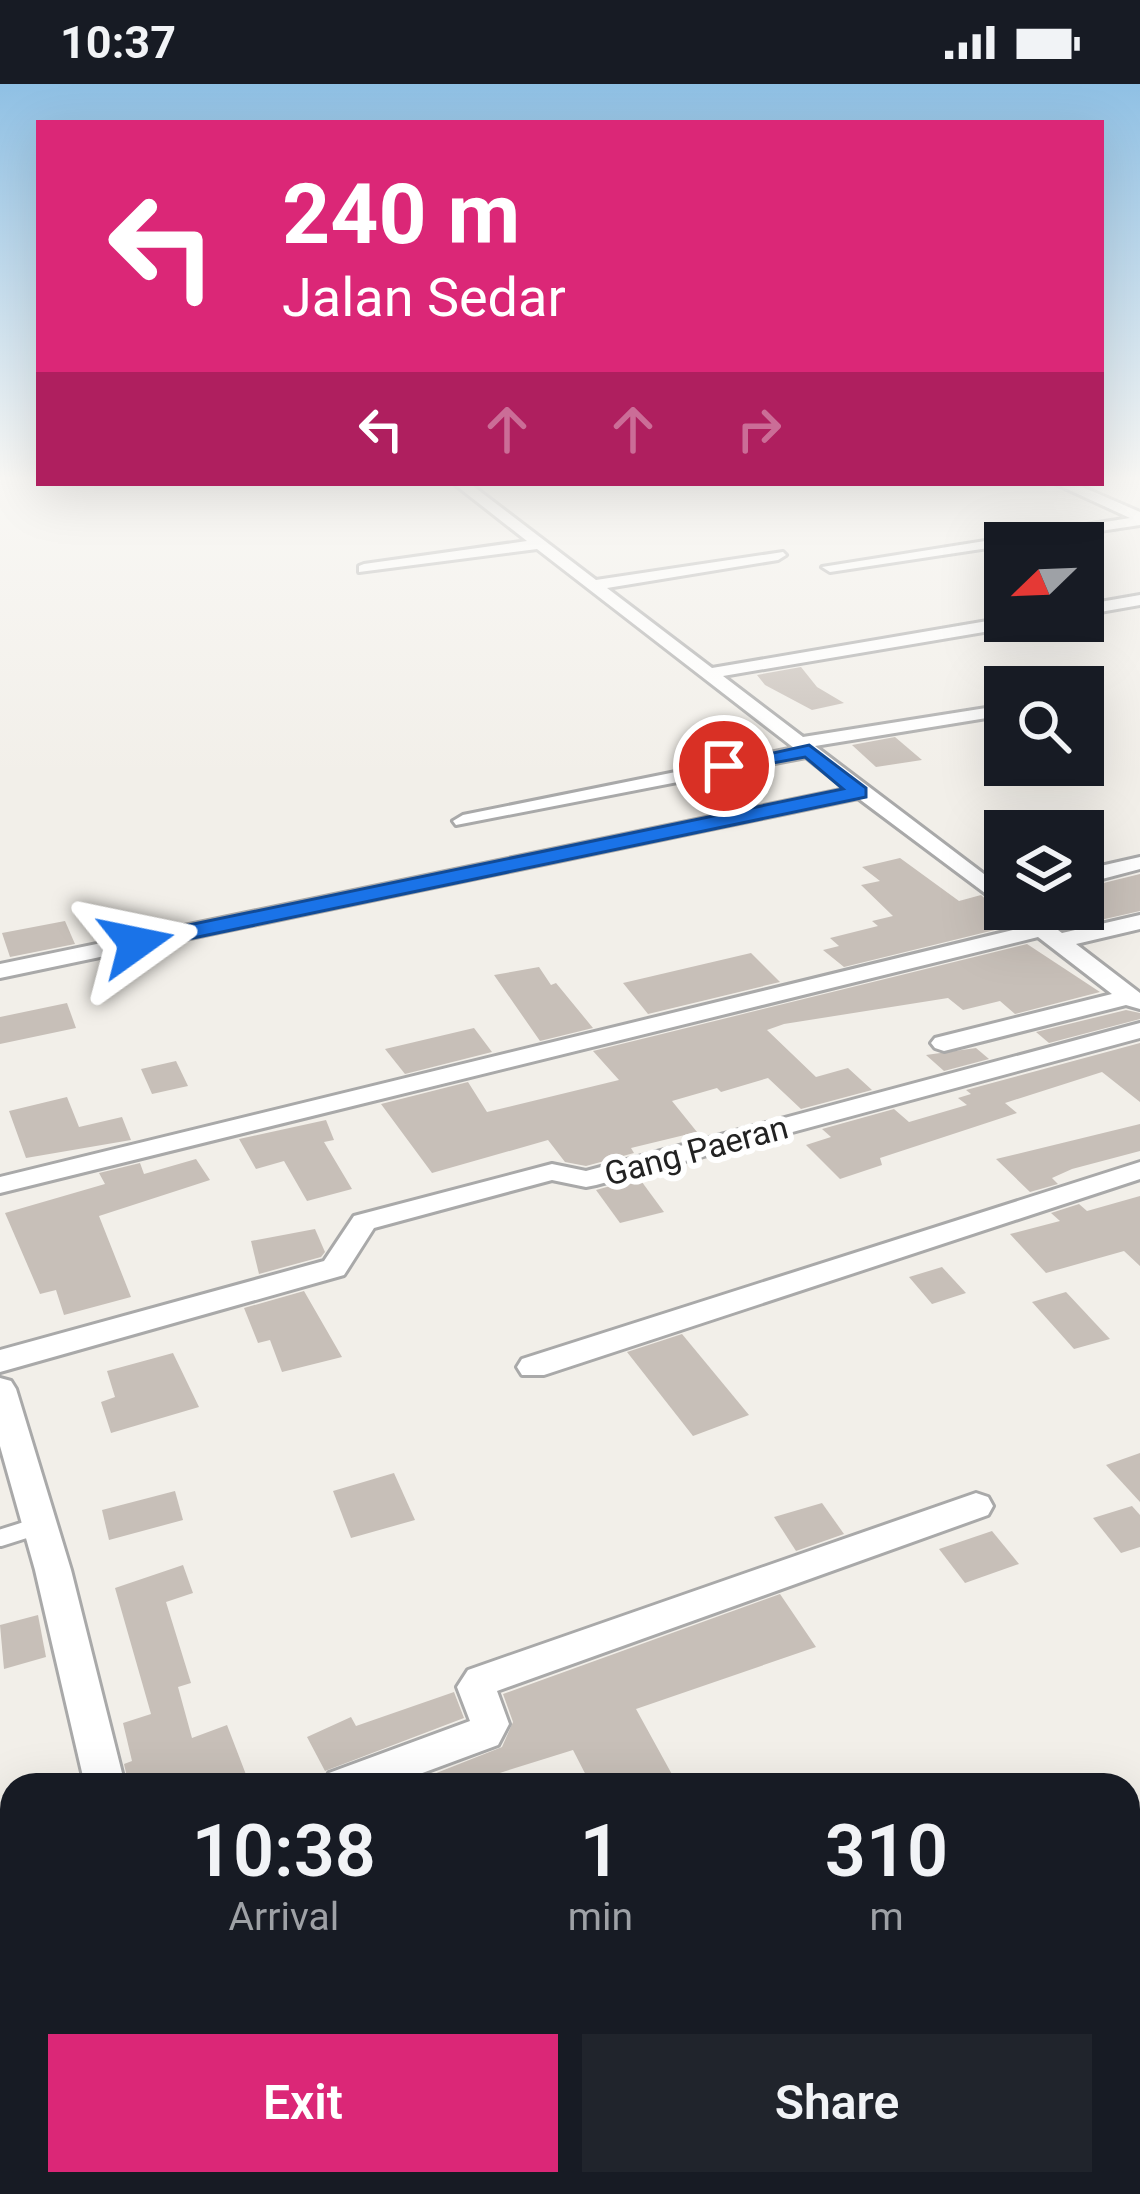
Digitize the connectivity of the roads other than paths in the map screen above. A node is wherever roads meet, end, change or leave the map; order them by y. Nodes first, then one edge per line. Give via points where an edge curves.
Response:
1 (588, 579) edge
2 (629, 579) edge
3 (595, 585) junction
4 (1140, 601) edge
5 (1104, 607) edge
6 (984, 627) edge
7 (712, 674) junction
8 (984, 714) edge
9 (805, 747) junction
10 (859, 792) junction
11 (464, 821) dead end
12 (1140, 863) edge
13 (1104, 872) edge
14 (984, 884) edge
15 (1140, 922) edge
16 (1044, 930) edge
17 (1050, 935) junction
18 (0, 971) edge
19 (1135, 1000) edge
20 (1140, 1030) edge
21 (944, 1043) dead end
22 (1140, 1170) edge
23 (0, 1185) edge
24 (0, 1360) edge
25 (533, 1367) dead end
26 (0, 1389) edge
27 (11, 1463) edge
28 (976, 1506) dead end
29 (41, 1526) junction
30 (0, 1538) edge
31 (102, 1773) edge
32 (376, 1773) edge

1 - 3 street
2 - 3 street
3 - 7 street
4 - 5 street
6 - 7 street
7 - 9 street
8 - 9 street
9 - 10 street
9 - 11 street
10 - 14 street
10 - 18 street
12 - 13 street
15 - 17 street
16 - 17 street
17 - 19 street
17 - 23 street
19 - 21 street
20 - 24 street, Gang Paeran via 586,1179 552,1172 364,1222 334,1268
22 - 25 street
26 - 27 street
27 - 29 street
28 - 32 street via 481,1681 476,1687 490,1724 484,1733
29 - 30 lane
29 - 31 street

